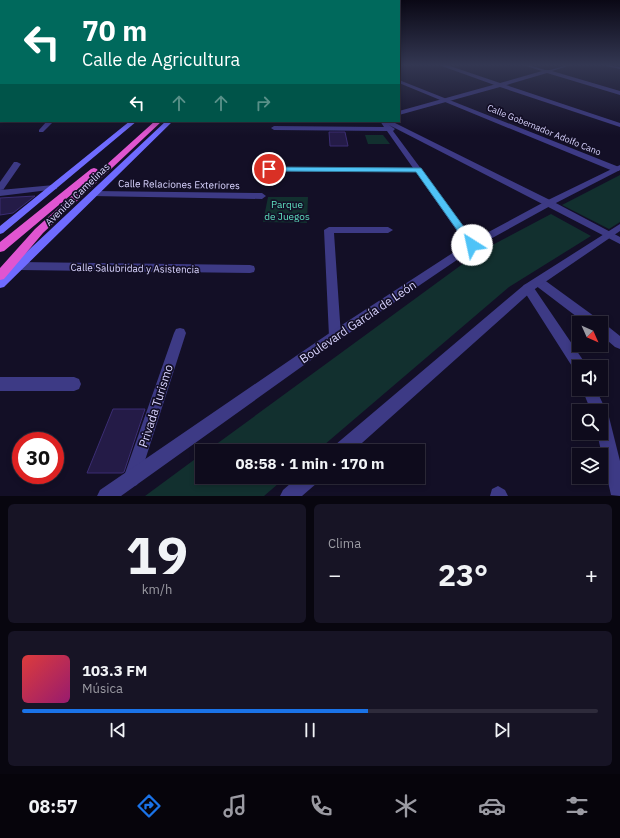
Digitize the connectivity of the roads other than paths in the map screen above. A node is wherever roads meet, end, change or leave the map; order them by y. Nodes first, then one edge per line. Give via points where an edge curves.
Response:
1 (417, 88) edge
2 (489, 88) edge
3 (509, 88) edge
4 (603, 88) edge
5 (620, 93) edge
6 (446, 100) junction
7 (400, 113) edge
8 (50, 122) edge
9 (133, 122) edge
10 (148, 122) edge
11 (158, 122) edge
12 (169, 122) edge
13 (387, 125) edge
14 (620, 125) edge
15 (274, 128) dead end
16 (41, 131) dead end
17 (17, 164) dead end
18 (618, 168) edge
19 (269, 169) dead end
20 (418, 170) junction
21 (54, 187) junction
22 (0, 188) edge
23 (0, 193) edge
24 (95, 194) junction
25 (262, 196) dead end
26 (549, 203) junction
27 (620, 227) edge
28 (388, 230) dead end
29 (0, 231) edge
30 (608, 235) junction
31 (620, 241) edge
32 (472, 245) junction
33 (0, 248) edge
34 (19, 266) junction
35 (250, 269) dead end
36 (0, 276) edge
37 (539, 282) junction
38 (0, 284) edge
39 (528, 288) junction
40 (585, 316) edge
41 (180, 333) dead end
42 (608, 334) edge
43 (335, 336) junction
44 (620, 343) edge
45 (575, 360) edge
46 (0, 384) edge
47 (74, 384) dead end
48 (607, 440) edge
49 (349, 444) edge
50 (131, 479) junction
51 (303, 484) edge
52 (620, 495) edge
53 (106, 496) edge
54 (289, 496) edge

1 - 6 street, Calle Gobernador Adolfo Cano
2 - 6 street
3 - 14 street
4 - 5 street
6 - 7 street
6 - 18 street, Calle Gobernador Adolfo Cano
8 - 16 street
9 - 21 main road, Avenida Camelinas
10 - 33 highway, Avenida Camelinas via 76,186
11 - 36 highway, Avenida Camelinas via 39,231
12 - 24 main road, Avenida Camelinas
13 - 15 street
13 - 20 street
13 - 26 street via 402,129
17 - 22 street
18 - 26 street, Boulevard García de León
19 - 20 street
20 - 32 street
21 - 23 street
21 - 29 main road, Avenida Camelinas
24 - 25 street, Calle Relaciones Exteriores
24 - 34 main road, Avenida Camelinas
26 - 30 street
26 - 32 street, Boulevard García de León
27 - 30 street
28 - 43 street via 329,230
30 - 31 street
30 - 37 street
32 - 43 street, Boulevard García de León
34 - 35 street, Calle Salubridad y Asistencia
34 - 38 main road, Avenida Camelinas
37 - 39 street
37 - 40 street
39 - 45 street
39 - 49 street
41 - 50 street, Privada Turismo
42 - 44 street
43 - 50 street, Boulevard García de León
46 - 47 street
48 - 52 street
50 - 53 street, Boulevard García de León
51 - 54 street

